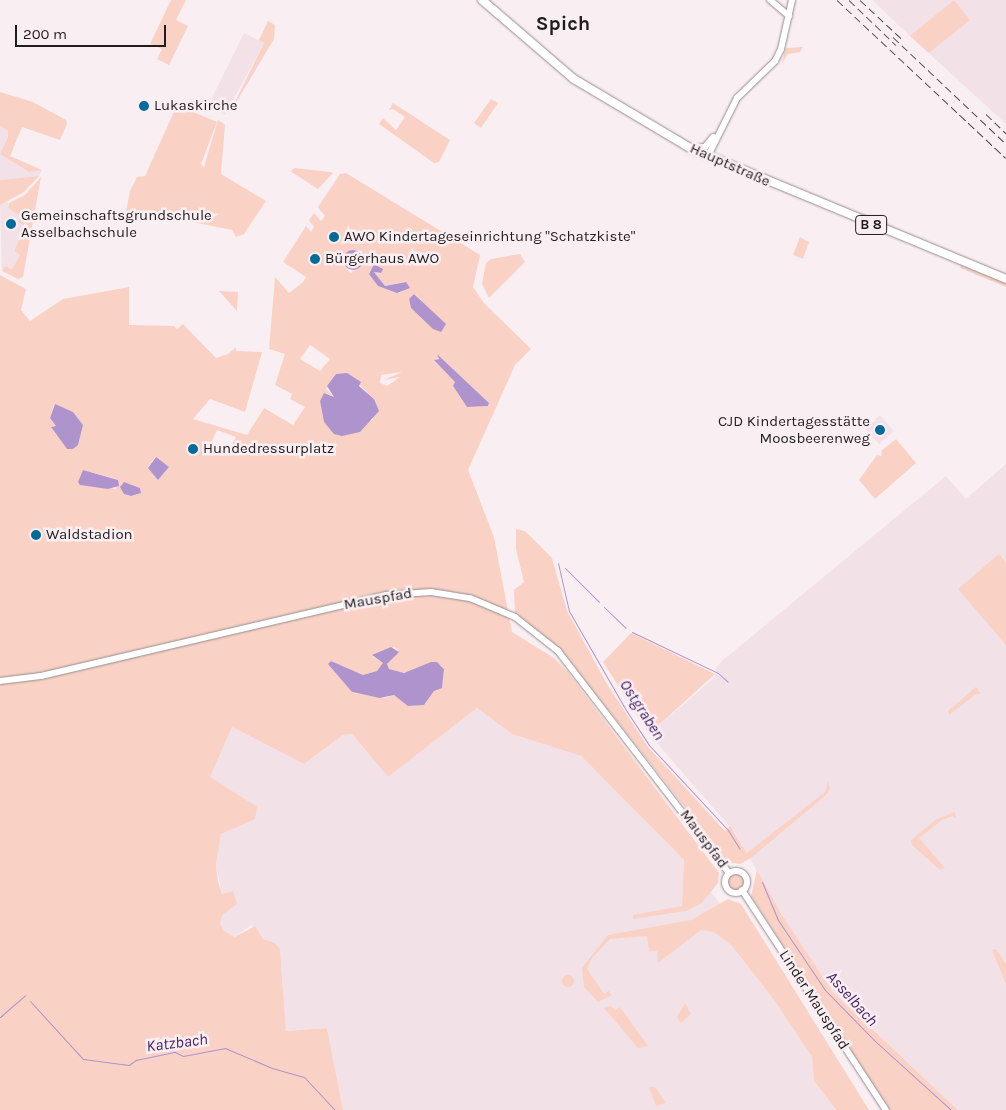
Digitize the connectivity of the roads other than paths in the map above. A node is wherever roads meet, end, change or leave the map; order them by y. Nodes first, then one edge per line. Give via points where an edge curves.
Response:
1 (482, 0) edge
2 (770, 0) edge
3 (792, 0) edge
4 (789, 16) junction
5 (720, 128) junction
6 (690, 148) junction
7 (708, 156) junction
8 (1006, 280) edge
9 (0, 681) edge
10 (730, 873) junction
11 (742, 890) junction
12 (886, 1110) edge

1 - 6 main road, Hauptstraße / B 8 via 574,79
2 - 4 street
3 - 4 street
4 - 5 street via 775,61 737,98
5 - 6 street via 705,147
5 - 7 street
6 - 7 main road, Hauptstraße / B 8
7 - 8 main road, Hauptstraße / B 8
9 - 10 street, Mauspfad via 41,676 393,594 452,595 513,616 546,638 571,665
10 - 11 street via 726,879 728,888 733,892
10 - 11 street via 739,871 744,875 747,883
11 - 12 street, Linder Mauspfad

